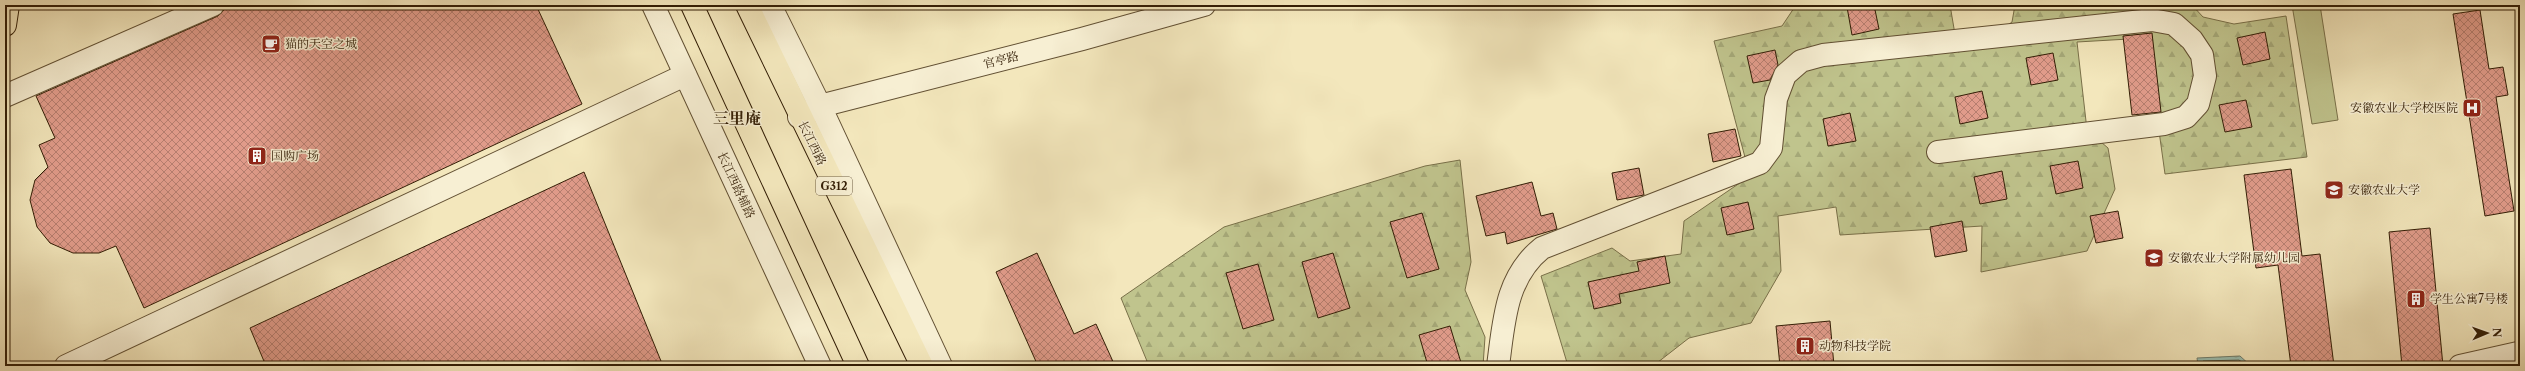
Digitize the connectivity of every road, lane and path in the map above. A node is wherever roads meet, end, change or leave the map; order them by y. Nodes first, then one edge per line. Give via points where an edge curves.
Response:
1 (8, 5) edge
2 (213, 5) edge
3 (653, 5) edge
4 (692, 5) edge
5 (747, 5) edge
6 (770, 5) edge
7 (1204, 5) edge
8 (5, 24) edge
9 (685, 75) junction
10 (5, 96) edge
11 (820, 106) junction
12 (799, 117) junction
13 (1938, 152) dead end
14 (2518, 353) edge
15 (66, 366) edge
16 (820, 366) edge
17 (858, 366) edge
18 (922, 366) edge
19 (941, 366) edge
20 (1498, 366) edge
21 (2460, 366) edge

1 - 8 highway
2 - 10 street
3 - 9 street, 长江西路辅路
4 - 17 highway
5 - 12 highway, 长江西路 / G312
6 - 11 street
7 - 11 street, 官亭路
9 - 15 street
9 - 16 street, 长江西路辅路
11 - 12 street, 官亭路
11 - 19 street
12 - 18 highway, 长江西路 / G312
13 - 20 street via 2164,124 2186,118 2198,104 2205,76 2202,55 2192,40 2174,24 2152,20 1823,55 1800,61 1785,75 1776,99 1771,148 1760,163 1542,248 1527,260 1517,277 1505,313
14 - 21 street

